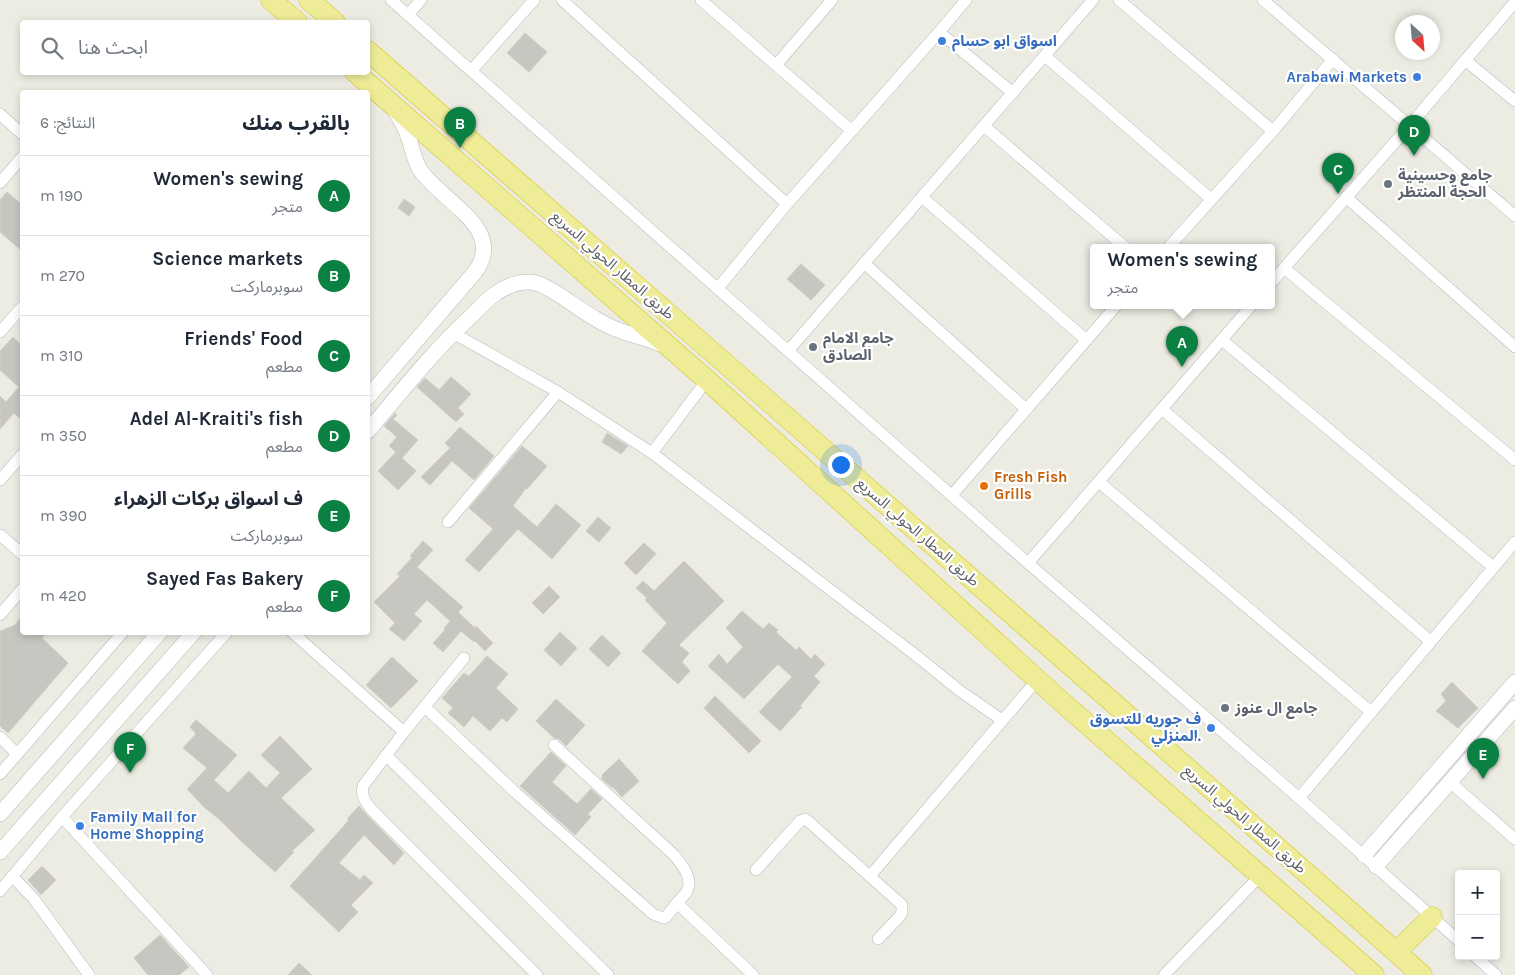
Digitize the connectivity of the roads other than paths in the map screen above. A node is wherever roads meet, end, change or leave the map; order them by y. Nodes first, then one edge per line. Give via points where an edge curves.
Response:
1 (271, 0) edge
2 (309, 0) edge
3 (391, 0) edge
4 (421, 0) edge
5 (534, 0) edge
6 (562, 0) edge
7 (701, 0) edge
8 (832, 0) edge
9 (966, 0) edge
10 (1093, 0) edge
11 (1119, 0) edge
12 (1263, 0) edge
13 (1515, 2) edge
14 (408, 15) junction
15 (295, 20) edge
16 (333, 20) edge
17 (939, 32) junction
18 (370, 53) edge
19 (1045, 56) junction
20 (1333, 59) junction
21 (1465, 60) junction
22 (776, 64) junction
23 (471, 71) junction
24 (358, 75) edge
25 (1013, 93) junction
26 (385, 99) junction
27 (1515, 101) edge
28 (0, 114) edge
29 (1410, 125) junction
30 (984, 126) junction
31 (852, 131) junction
32 (1273, 131) junction
33 (20, 132) edge
34 (20, 159) edge
35 (0, 183) edge
36 (922, 197) junction
37 (1346, 197) junction
38 (1211, 199) junction
39 (786, 204) junction
40 (1515, 216) edge
41 (1121, 244) edge
42 (1172, 244) edge
43 (864, 263) junction
44 (1284, 268) junction
45 (1275, 278) edge
46 (718, 288) junction
47 (20, 309) edge
48 (1113, 309) edge
49 (1248, 309) edge
50 (0, 332) edge
51 (453, 334) junction
52 (1085, 339) junction
53 (1222, 340) junction
54 (1515, 347) edge
55 (788, 351) junction
56 (674, 353) junction
57 (706, 380) junction
58 (558, 392) junction
59 (370, 395) edge
60 (1026, 409) junction
61 (1162, 409) junction
62 (370, 429) edge
63 (652, 453) junction
64 (20, 456) edge
65 (1515, 460) edge
66 (1, 477) edge
67 (1099, 482) junction
68 (952, 495) junction
69 (448, 522) dead end
70 (0, 535) edge
71 (1515, 542) edge
72 (20, 552) edge
73 (1028, 563) junction
74 (1493, 567) junction
75 (20, 591) edge
76 (0, 615) edge
77 (120, 635) edge
78 (157, 635) edge
79 (191, 635) edge
80 (224, 635) edge
81 (295, 635) edge
82 (1430, 641) junction
83 (464, 658) dead end
84 (1084, 678) junction
85 (1037, 680) junction
86 (1515, 682) edge
87 (1063, 703) junction
88 (424, 707) junction
89 (1515, 708) edge
90 (1370, 712) junction
91 (1002, 720) junction
92 (1133, 720) junction
93 (404, 732) junction
94 (0, 737) edge
95 (1110, 744) junction
96 (554, 745) dead end
97 (18, 754) junction
98 (386, 755) junction
99 (0, 774) edge
100 (1450, 782) junction
101 (1299, 798) junction
102 (0, 814) edge
103 (62, 817) junction
104 (1515, 839) edge
105 (0, 852) edge
106 (1364, 855) junction
107 (1376, 866) junction
108 (756, 870) dead end
109 (12, 876) junction
110 (870, 876) junction
111 (1260, 876) junction
112 (0, 891) edge
113 (677, 903) junction
114 (1432, 917) junction
115 (1455, 937) edge
116 (878, 939) dead end
117 (1396, 952) junction
118 (1479, 960) edge
119 (89, 975) edge
120 (207, 975) edge
121 (537, 975) edge
122 (608, 975) edge
123 (753, 975) edge
124 (1164, 975) edge
125 (1374, 975) edge
126 (1422, 975) edge
127 (1496, 975) edge

1 - 15 highway
2 - 16 highway
3 - 14 street
4 - 14 street
5 - 23 street
6 - 39 street
7 - 22 street
8 - 22 street
9 - 17 street
10 - 19 street
11 - 32 street
12 - 20 street
13 - 21 street
14 - 23 street
17 - 25 street
17 - 31 street
18 - 84 highway, طريق المطار الحولي السريع
19 - 25 street
19 - 38 street
20 - 29 street
20 - 32 street
21 - 27 street
21 - 29 street
22 - 31 street
23 - 46 street
24 - 26 highway, طريق المطار الحولي السريع
25 - 30 street
26 - 56 highway, طريق المطار الحولي السريع
26 - 59 street via 403,124 422,173 478,227 484,247 482,260 475,272
28 - 33 street
29 - 37 street
29 - 40 street
30 - 36 street
30 - 41 street
31 - 39 street
32 - 38 street
34 - 35 street
36 - 43 street
36 - 52 street
37 - 44 street
37 - 54 street
38 - 42 street
39 - 46 street
43 - 55 street
43 - 60 street
44 - 45 street
44 - 65 street
46 - 55 street
47 - 50 street
48 - 52 street
49 - 53 street
51 - 56 street via 501,290 528,282 547,287 611,327 651,339
51 - 58 street
51 - 62 street
52 - 60 street
53 - 61 street
53 - 74 street
55 - 68 street
56 - 57 highway, طريق المطار الحولي السريع
57 - 63 street
57 - 85 highway, طريق المطار الحولي السريع
58 - 63 street
58 - 69 street
60 - 68 street
61 - 67 street
61 - 82 street
63 - 91 street
64 - 66 street
67 - 73 street
67 - 90 street
68 - 73 street
70 - 72 street
71 - 74 street
73 - 101 street
74 - 82 street
75 - 76 street
77 - 97 street
78 - 102 street
79 - 105 street
80 - 103 street
81 - 93 street
82 - 90 street
83 - 88 street
84 - 87 highway via 1078,694
84 - 92 highway, طريق المطار الحولي السريع
85 - 87 highway, طريق المطار الحولي السريع
85 - 91 street
86 - 106 street
87 - 95 highway, طريق المطار الحولي السريع
88 - 93 street
88 - 113 street via 653,914 666,917
89 - 100 street
90 - 101 street
91 - 110 street
92 - 95 highway via 1117,728
92 - 117 highway, طريق المطار الحولي السريع
93 - 98 street
94 - 97 street
95 - 111 highway, طريق المطار الحولي السريع
96 - 113 street via 682,864 689,882 688,890
97 - 99 street
98 - 121 street via 362,786 365,800
98 - 122 street
100 - 104 street
100 - 107 street
101 - 106 street
103 - 109 street
103 - 120 street
106 - 107 street
107 - 114 street
108 - 110 street via 805,819
109 - 112 street
109 - 119 street via 34,899
110 - 116 street via 899,902 902,909 900,916
111 - 124 street
111 - 125 highway, طريق المطار الحولي السريع
113 - 123 street
114 - 115 street
114 - 117 highway
117 - 126 highway, طريق المطار الحولي السريع
118 - 127 street

